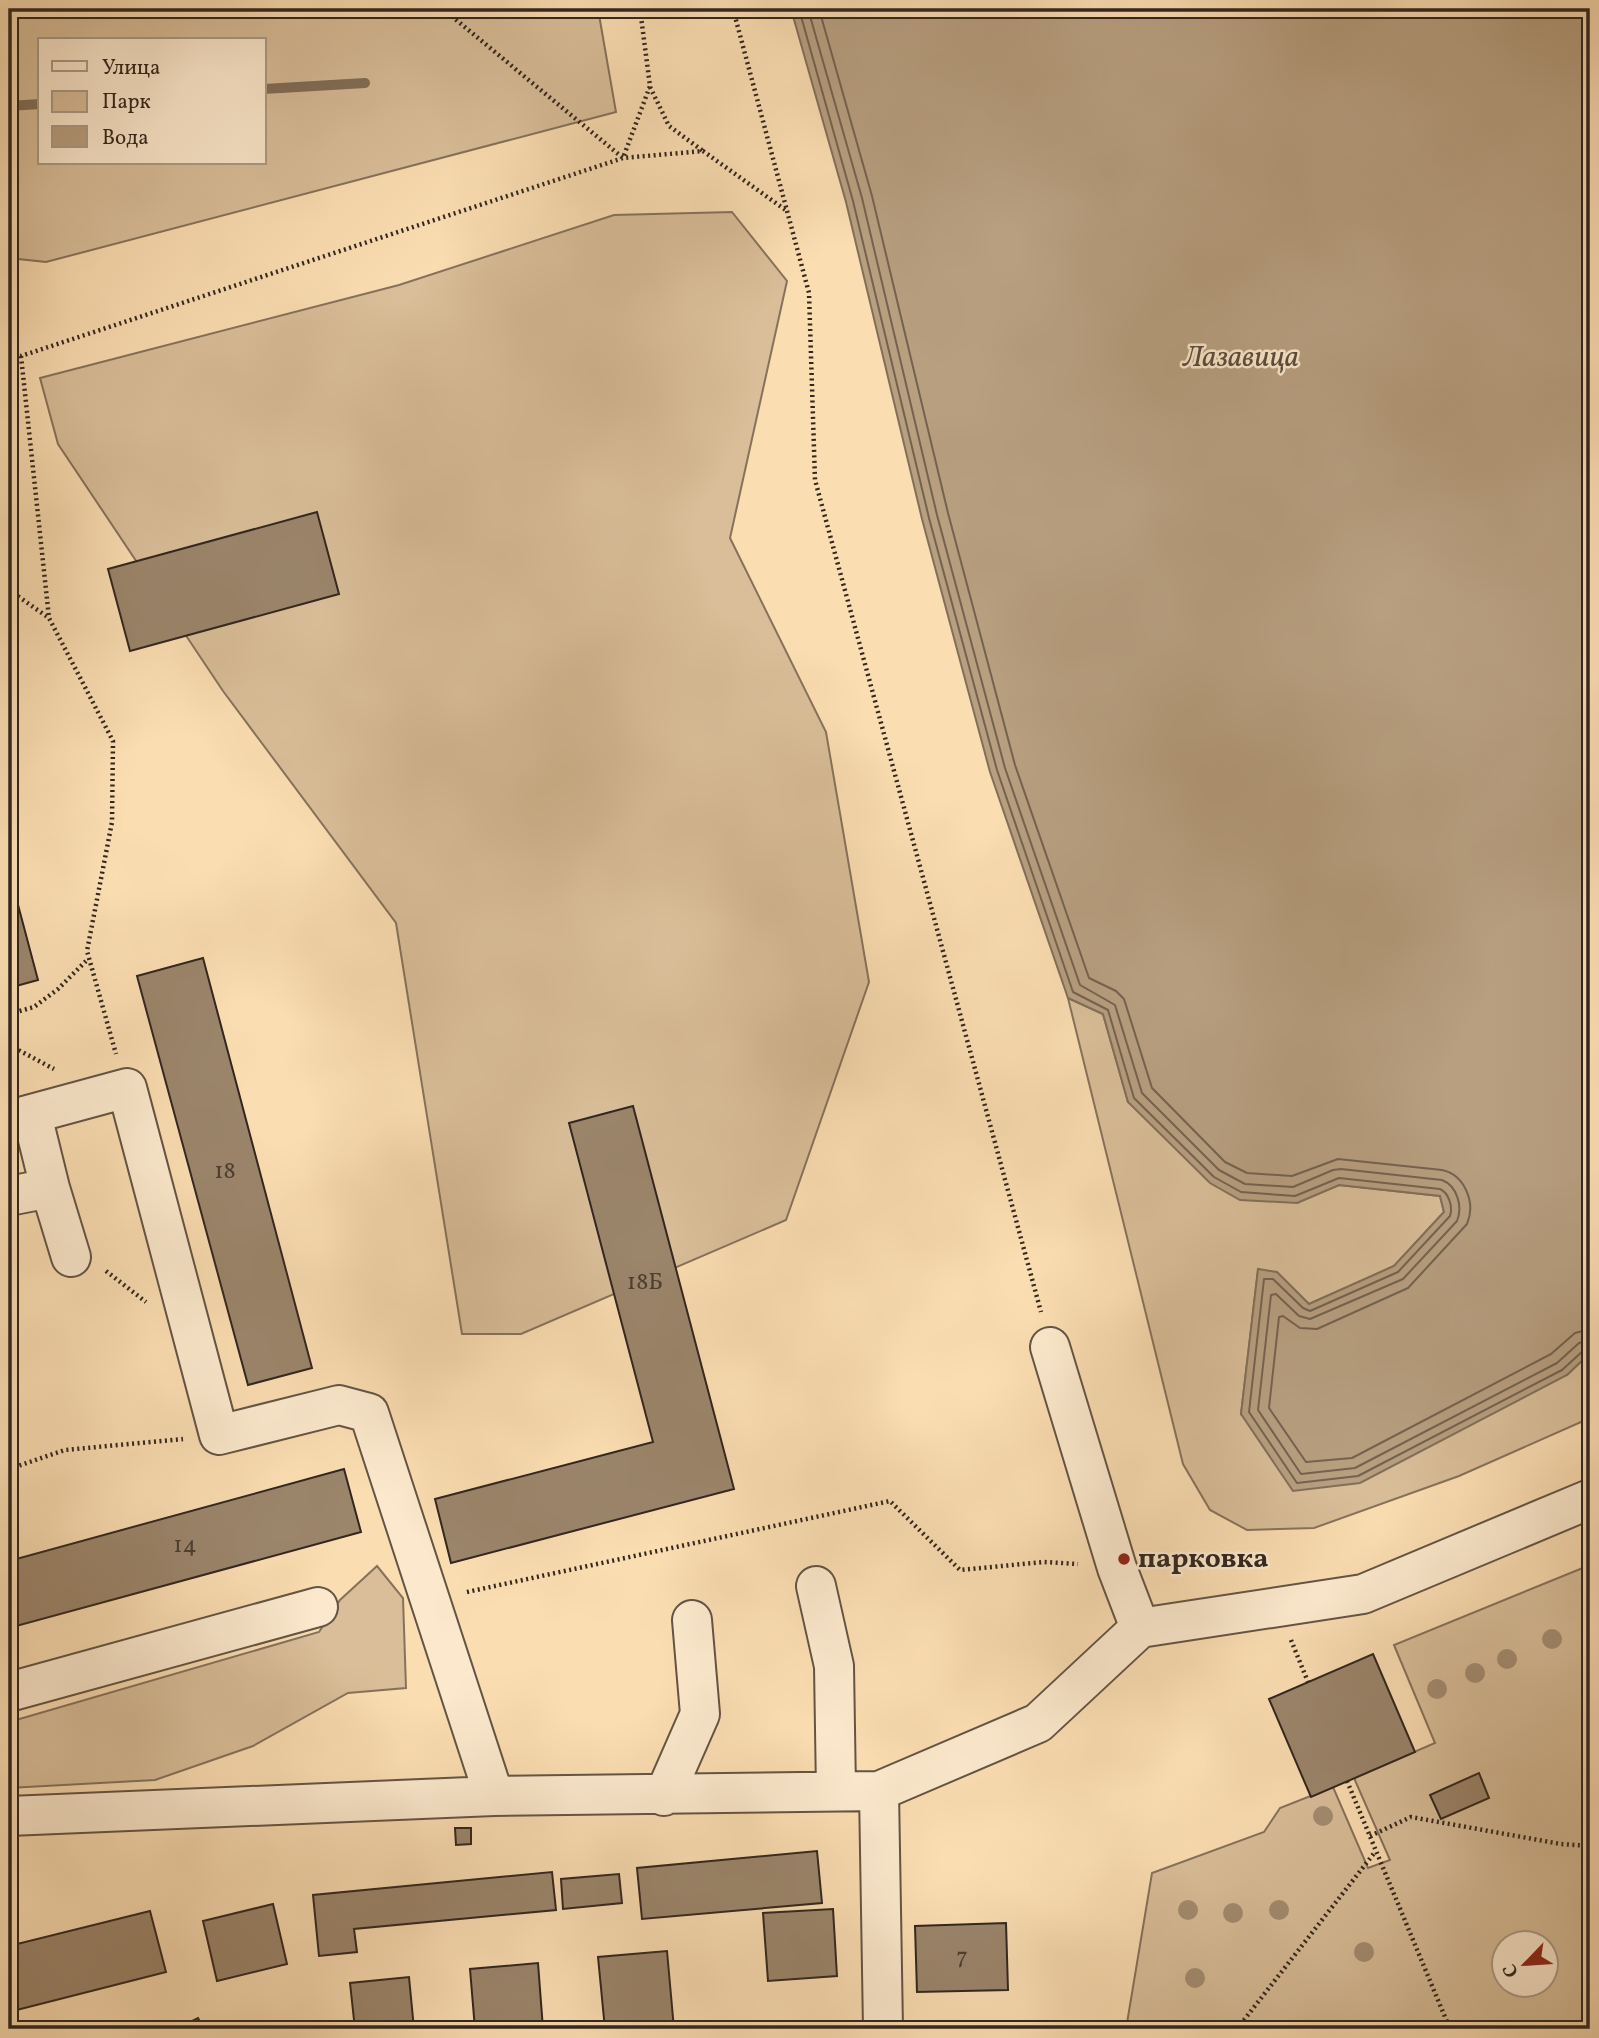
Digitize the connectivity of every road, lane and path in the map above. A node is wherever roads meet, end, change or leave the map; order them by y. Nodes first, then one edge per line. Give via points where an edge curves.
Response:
1 (443, 9) edge
2 (640, 9) edge
3 (733, 9) edge
4 (650, 86) junction
5 (704, 151) junction
6 (623, 158) junction
7 (788, 211) junction
8 (21, 356) junction
9 (9, 357) edge
10 (9, 590) edge
11 (49, 618) junction
12 (88, 960) junction
13 (9, 1014) edge
14 (127, 1088) junction
15 (20, 1117) edge
16 (50, 1188) junction
17 (9, 1196) edge
18 (71, 1257) joint
19 (150, 1305) dead end
20 (1050, 1347) joint
21 (219, 1435) junction
22 (9, 1469) edge
23 (1590, 1499) edge
24 (1117, 1567) junction
25 (816, 1586) dead end
26 (463, 1593) dead end
27 (317, 1607) dead end
28 (692, 1620) dead end
29 (1140, 1628) junction
30 (9, 1692) edge
31 (1347, 1781) dead end
32 (836, 1791) junction
33 (879, 1791) junction
34 (664, 1796) junction
35 (494, 1797) junction
36 (9, 1816) edge
37 (1370, 1836) junction
38 (1590, 1846) edge
39 (1376, 1851) junction
40 (883, 2029) edge
41 (1237, 2029) edge
42 (1450, 2029) edge

1 - 6 path
2 - 4 path
3 - 7 path
4 - 5 path via 669,126
4 - 6 path
5 - 6 path
5 - 7 path
6 - 8 path
7 - 20 path via 810,293 815,481
8 - 9 path
8 - 11 path
10 - 11 path
11 - 12 path via 113,741 112,822
12 - 13 path via 34,1007
12 - 14 path
14 - 15 street
14 - 21 street
15 - 16 street
16 - 17 street
16 - 18 street
18 - 19 path via 106,1271
20 - 24 street
21 - 22 path via 65,1450
21 - 35 street via 339,1405 369,1413
23 - 29 street via 1363,1594
24 - 26 path via 1044,1562 960,1570 890,1501
24 - 29 street
25 - 32 street via 834,1666
27 - 30 street
28 - 34 street via 700,1714
29 - 33 street via 1038,1723
31 - 37 path
32 - 33 street
32 - 34 street
33 - 40 street
34 - 35 street
35 - 36 street
37 - 38 path via 1411,1817
37 - 39 path
39 - 41 path
39 - 42 path

